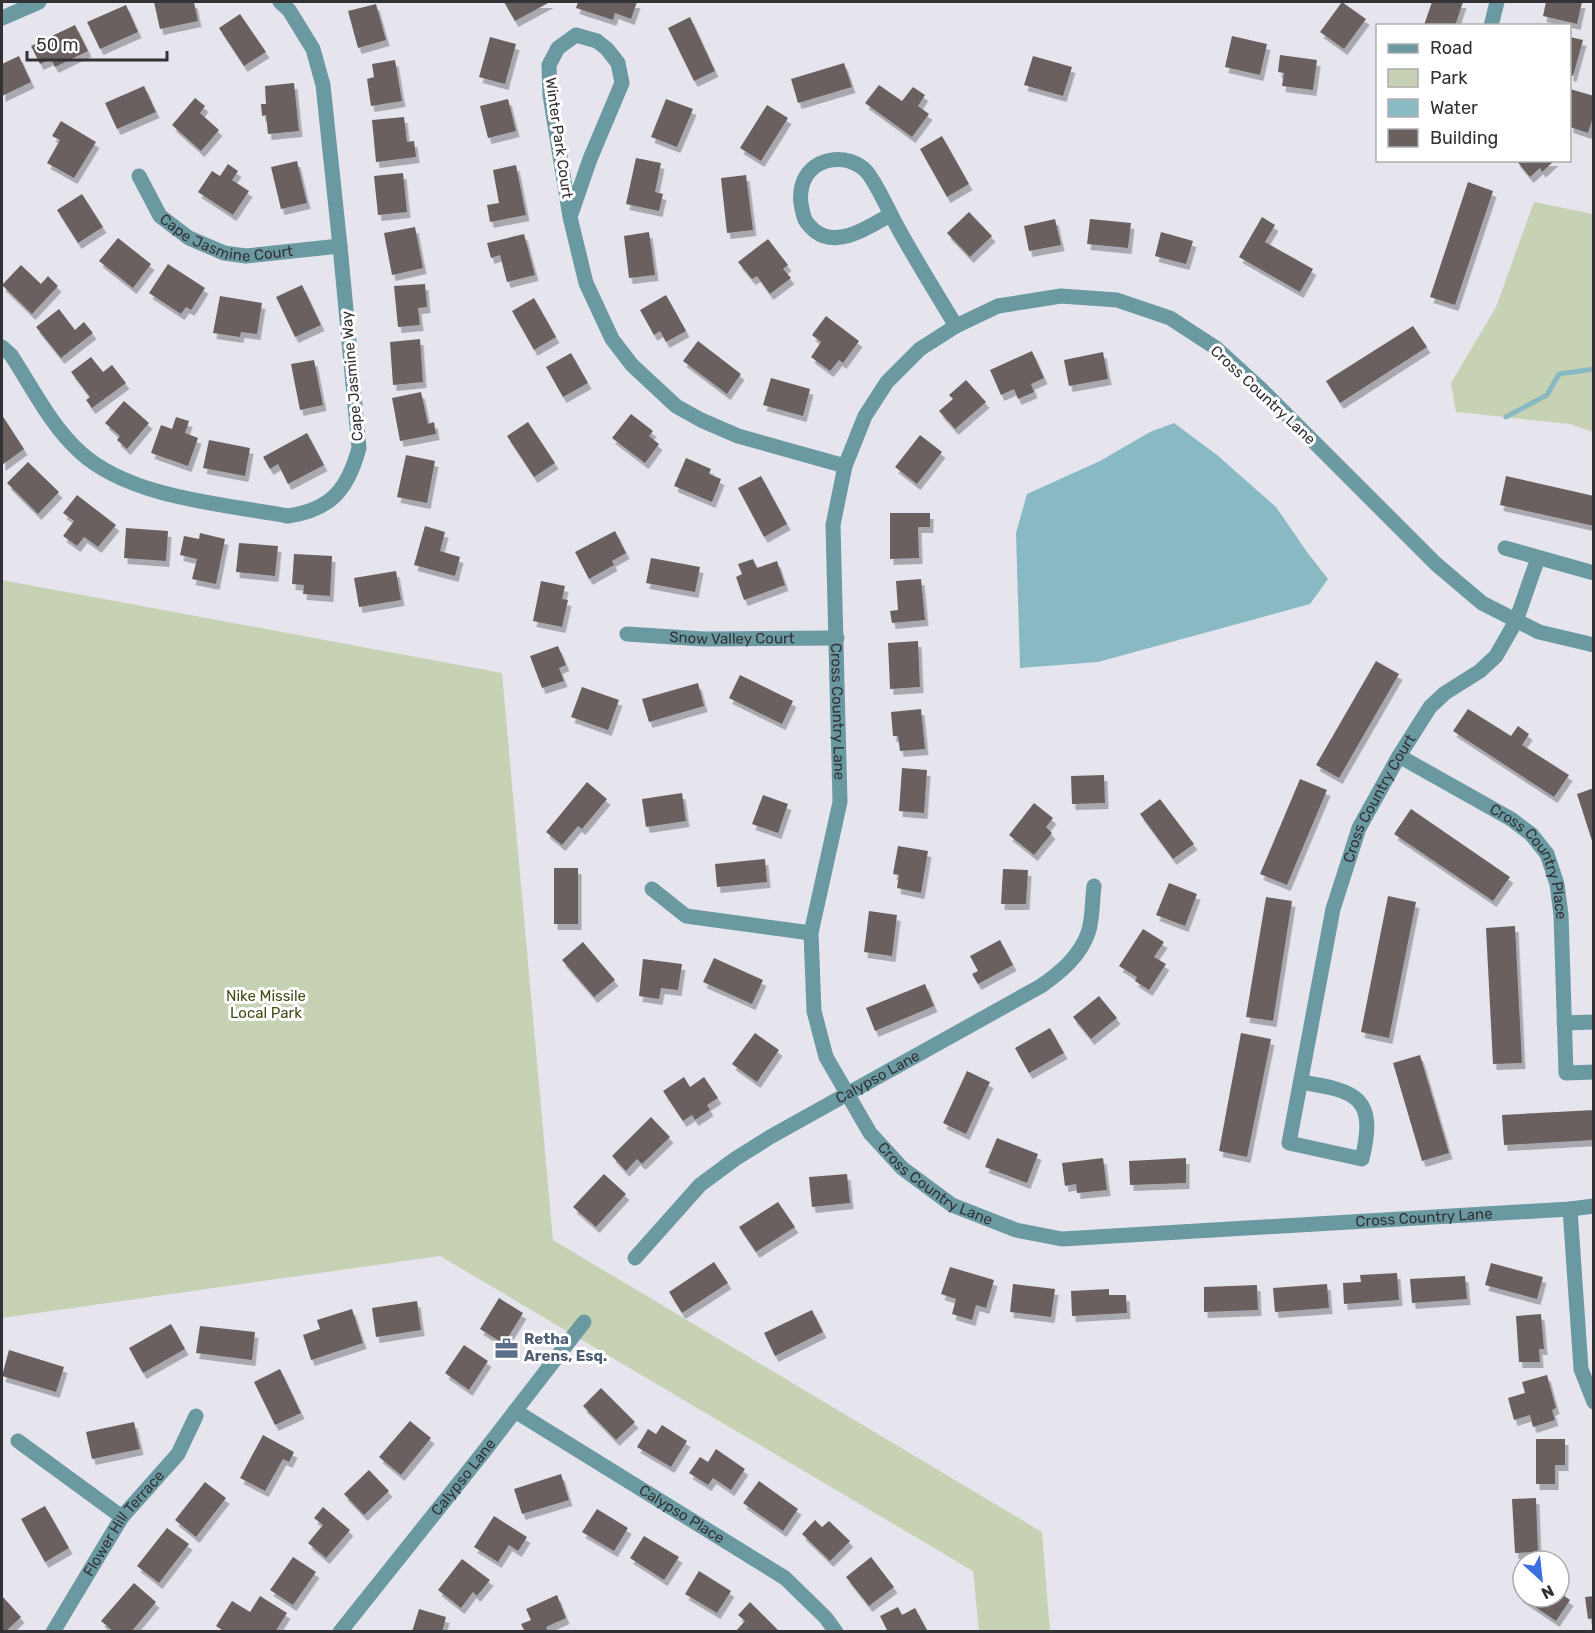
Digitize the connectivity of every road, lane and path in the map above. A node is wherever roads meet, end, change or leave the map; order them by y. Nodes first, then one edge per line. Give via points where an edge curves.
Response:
1 (39, 2) edge
2 (280, 2) edge
3 (1497, 2) edge
4 (2, 18) edge
5 (1492, 24) edge
6 (139, 176) dead end
7 (890, 215) junction
8 (570, 216) junction
9 (340, 246) junction
10 (956, 326) junction
11 (2, 347) edge
12 (844, 466) junction
13 (1505, 548) dead end
14 (1538, 558) junction
15 (1593, 573) edge
16 (1516, 621) junction
17 (627, 634) dead end
18 (837, 638) junction
19 (1593, 645) edge
20 (1399, 756) junction
21 (1094, 886) dead end
22 (652, 889) dead end
23 (811, 933) junction
24 (1593, 1022) edge
25 (1564, 1023) junction
26 (1593, 1072) edge
27 (1301, 1082) junction
28 (848, 1094) junction
29 (1593, 1206) edge
30 (1570, 1209) junction
31 (635, 1258) dead end
32 (584, 1322) dead end
33 (1593, 1402) edge
34 (515, 1411) junction
35 (196, 1416) dead end
36 (18, 1441) dead end
37 (122, 1517) junction
38 (343, 1631) edge
39 (53, 1632) edge
40 (836, 1632) edge

1 - 4 street
2 - 9 street, Cape Jasmine Way via 313,49 323,85
3 - 5 street
6 - 9 street, Cape Jasmine Court via 160,216 189,238 224,253 246,256
7 - 7 street via 867,172 850,161 832,158 813,167 802,184 800,203 806,223 819,234 836,238 855,234
7 - 10 street
8 - 8 street, Winter Park Court via 622,83 618,63 607,49 597,41 576,35 558,48 549,65 550,95
8 - 12 street, Winter Park Court via 586,283 600,315 632,365 676,406 729,432
9 - 11 street, Cape Jasmine Way via 359,448 353,470 336,497 305,514 288,516 155,492 99,468 78,451 57,425
10 - 12 street, Cross Country Lane via 920,349 887,382 865,416
10 - 16 street, Cross Country Lane via 998,306 1061,296 1117,300 1170,318 1216,348 1262,390 1460,586
12 - 18 street, Cross Country Lane via 833,525
13 - 14 street
14 - 15 street
14 - 16 street, Cross Country Court
16 - 19 street, Cross Country Lane via 1539,632
16 - 20 street, Cross Country Court via 1496,656 1430,707
17 - 18 street, Snow Valley Court via 704,639
18 - 23 street, Cross Country Lane via 840,802
20 - 25 street, Cross Country Place via 1511,819 1531,834 1547,854 1562,915
20 - 27 street, Cross Country Court via 1359,828 1333,909
21 - 28 street, Calypso Lane via 1089,932 1081,948 1055,976
22 - 23 street via 686,916
23 - 28 street, Cross Country Lane via 814,1011 826,1057
24 - 25 street
25 - 26 street, Cross Country Place via 1566,1073
27 - 27 street, Cross Country Court via 1289,1143 1362,1160 1368,1134 1366,1111 1355,1097 1337,1088
28 - 30 street, Cross Country Lane via 870,1133 902,1168 952,1205 1016,1230 1062,1239
28 - 31 street, Calypso Lane via 770,1137 700,1185
29 - 30 street, Cross Country Lane
30 - 33 street via 1581,1369
32 - 34 street, Calypso Lane
34 - 38 street, Calypso Lane
34 - 40 street, Calypso Place via 785,1578
35 - 37 street, Flower Hill Terrace via 178,1454
36 - 37 street
37 - 39 street, Flower Hill Terrace

